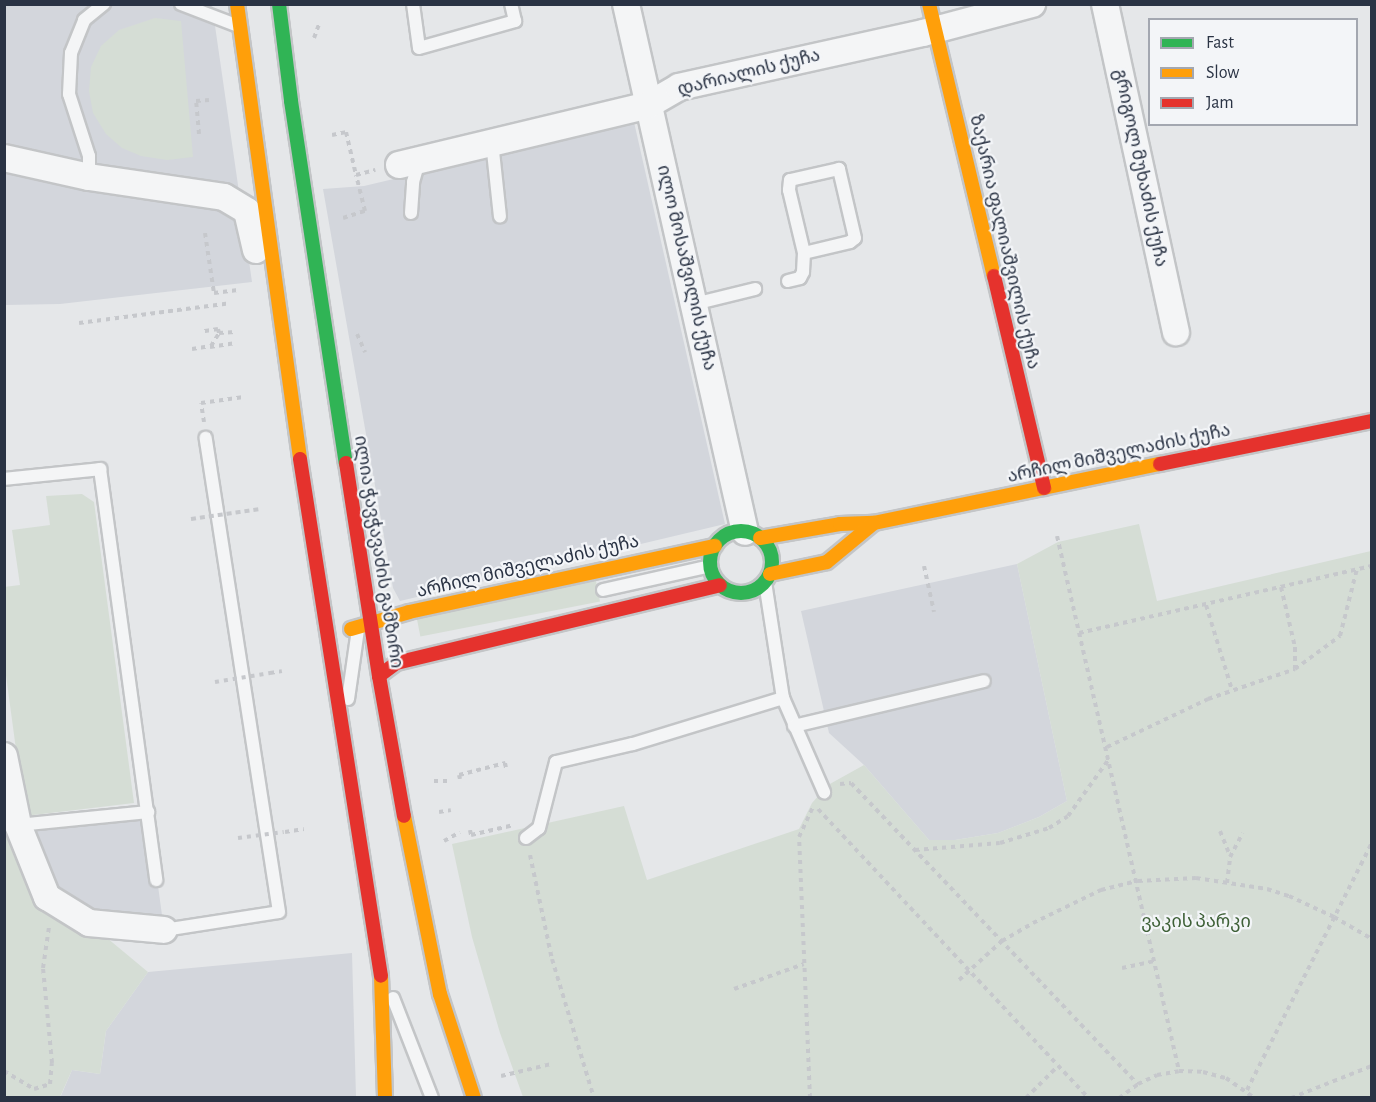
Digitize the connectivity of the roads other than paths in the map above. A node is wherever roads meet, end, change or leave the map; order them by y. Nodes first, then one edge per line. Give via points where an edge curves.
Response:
1 (104, 4) edge
2 (181, 4) edge
3 (237, 4) edge
4 (279, 4) edge
5 (413, 4) edge
6 (511, 4) edge
7 (626, 4) edge
8 (928, 4) edge
9 (1032, 4) edge
10 (1105, 4) edge
11 (240, 27) junction
12 (934, 30) junction
13 (648, 105) junction
14 (492, 142) junction
15 (4, 158) edge
16 (259, 158) junction
17 (409, 162) joint
18 (89, 177) junction
19 (224, 197) junction
20 (411, 213) dead end
21 (500, 217) dead end
22 (804, 253) junction
23 (274, 274) junction
24 (788, 281) dead end
25 (755, 289) dead end
26 (694, 303) junction
27 (1176, 332) dead end
28 (1371, 421) edge
29 (206, 438) dead end
30 (4, 479) edge
31 (1044, 488) junction
32 (874, 523) junction
33 (753, 535) junction
34 (715, 546) junction
35 (711, 566) junction
36 (767, 578) junction
37 (720, 585) junction
38 (603, 590) dead end
39 (365, 625) junction
40 (331, 658) junction
41 (379, 676) junction
42 (984, 681) dead end
43 (783, 698) junction
44 (794, 726) junction
45 (342, 729) junction
46 (4, 756) edge
47 (824, 792) road end
48 (148, 812) junction
49 (18, 825) junction
50 (526, 838) road end
51 (156, 880) dead end
52 (164, 930) joint
53 (381, 966) junction
54 (397, 1064) dead end
55 (385, 1098) edge
56 (432, 1098) edge
57 (474, 1098) edge

1 - 18 lane via 84,20 71,53 69,94 89,156
2 - 11 lane
3 - 11 main road
4 - 39 main road, ილია ჭავჭავაძის გამზირი via 361,566
5 - 6 lane via 419,48 515,21
7 - 13 street, ილო მოსაშვილის ქუჩა
8 - 12 main road, ზაქარია ფალიაშვილის ქუჩა
9 - 12 street, დარიალის ქუჩა
10 - 27 street, გრიგოლ მუხაძის ქუჩა
11 - 16 main road
12 - 13 street, დარიალის ქუჩა via 679,87
12 - 31 main road, ზაქარია ფალიაშვილის ქუჩა
13 - 14 street, დარიალის ქუჩა
13 - 26 street, ილო მოსაშვილის ქუჩა
14 - 17 street, დარიალის ქუჩა
14 - 21 lane
15 - 18 street
16 - 19 street via 248,184
16 - 23 main road
17 - 20 lane via 413,182
18 - 19 street
19 - 23 street via 247,212 256,251
22 - 22 lane via 790,180 839,169 855,238
22 - 24 lane via 800,278
23 - 40 main road
25 - 26 lane
26 - 33 street, ილო მოსაშვილის ქუჩა
28 - 31 main road, არჩილ მიშველაძის ქუჩა
29 - 52 lane via 279,912
30 - 48 lane via 100,469
31 - 32 main road, არჩილ მიშველაძის ქუჩა
32 - 33 main road, არჩილ მიშველაძის ქუჩა
32 - 36 main road, არჩილ მიშველაძის ქუჩა via 827,562
33 - 34 main road via 730,533
33 - 36 main road via 771,554
34 - 35 main road
34 - 39 main road, არჩილ მიშველაძის ქუჩა
35 - 37 main road
35 - 38 lane
36 - 37 main road via 758,588 739,593
36 - 43 lane
37 - 41 main road via 396,663
39 - 40 main road, არჩილ მიშველაძის ქუჩა via 347,630
39 - 41 main road, ილია ჭავჭავაძის გამზირი
39 - 45 lane
40 - 45 main road
41 - 57 main road, ილია ჭავჭავაძის გამზირი via 425,931 440,994
42 - 44 lane
43 - 44 lane
43 - 50 lane via 633,744 556,762 538,828
44 - 47 lane
45 - 53 main road
46 - 49 street
48 - 49 lane
48 - 51 lane
49 - 52 street via 47,897 89,923
53 - 54 lane
53 - 55 main road
53 - 56 lane

